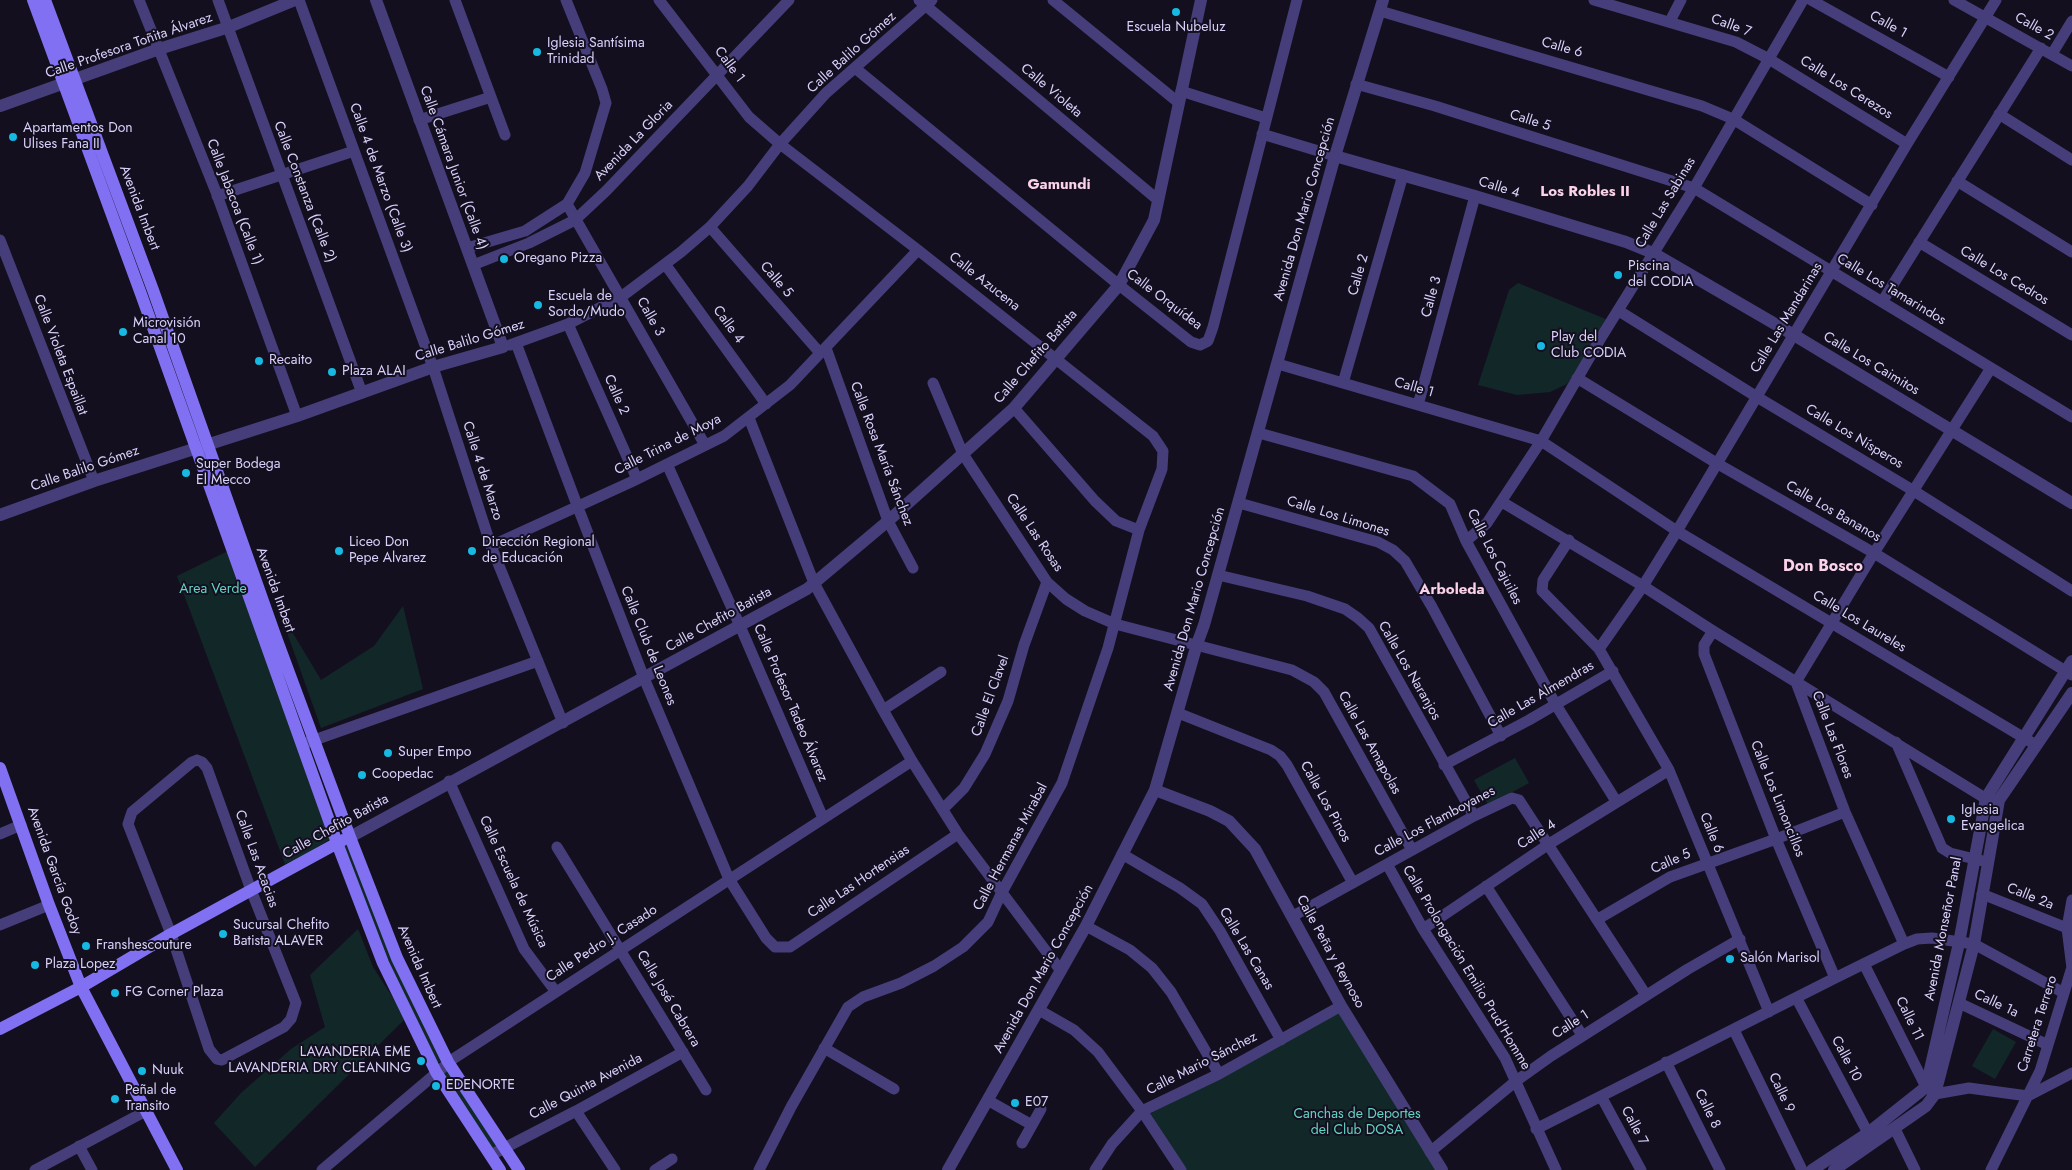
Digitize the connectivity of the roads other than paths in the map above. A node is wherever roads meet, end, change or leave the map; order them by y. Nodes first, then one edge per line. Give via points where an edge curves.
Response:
1 (33, 0) edge
2 (45, 0) edge
3 (140, 0) edge
4 (218, 0) edge
5 (295, 0) edge
6 (299, 0) edge
7 (376, 0) edge
8 (455, 0) edge
9 (566, 0) edge
10 (659, 0) edge
11 (1053, 0) edge
12 (1201, 0) edge
13 (1297, 0) edge
14 (1594, 0) edge
15 (1681, 0) edge
16 (1803, 0) edge
17 (1811, 0) edge
18 (1954, 0) edge
19 (1996, 0) edge
20 (783, 2) edge
21 (926, 2) edge
22 (1382, 5) edge
23 (1986, 18) junction
24 (1670, 21) junction
25 (2072, 21) edge
26 (228, 27) junction
27 (159, 48) junction
28 (2041, 48) junction
29 (2052, 54) junction
30 (1770, 58) junction
31 (2072, 66) edge
32 (855, 68) junction
33 (718, 75) junction
34 (1949, 77) junction
35 (69, 82) junction
36 (1356, 84) junction
37 (491, 97) junction
38 (1180, 97) junction
39 (0, 106) edge
40 (1999, 114) junction
41 (1266, 118) junction
42 (1733, 119) junction
43 (419, 120) junction
44 (1262, 134) junction
45 (505, 135) dead end
46 (780, 144) junction
47 (1907, 144) junction
48 (354, 151) junction
49 (1335, 156) junction
50 (2072, 160) edge
51 (281, 174) junction
52 (1403, 176) junction
53 (1957, 182) junction
54 (1694, 188) junction
55 (217, 196) junction
56 (1474, 196) junction
57 (1158, 200) junction
58 (567, 204) junction
59 (1872, 205) junction
60 (575, 220) junction
61 (710, 227) junction
62 (0, 240) edge
63 (1919, 242) junction
64 (467, 248) junction
65 (918, 250) junction
66 (2072, 252) edge
67 (1653, 253) junction
68 (665, 264) junction
69 (473, 265) junction
70 (1832, 271) junction
71 (1119, 285) junction
72 (147, 292) junction
73 (621, 297) junction
74 (1882, 302) junction
75 (1619, 311) junction
76 (568, 324) junction
77 (1794, 335) junction
78 (2072, 335) edge
79 (516, 343) junction
80 (503, 347) junction
81 (823, 350) junction
82 (1056, 358) junction
83 (1278, 364) junction
84 (433, 367) junction
85 (1991, 368) junction
86 (1577, 378) junction
87 (933, 382) dead end
88 (1343, 383) junction
89 (362, 394) junction
90 (1757, 397) junction
91 (766, 404) junction
92 (1418, 405) junction
93 (1014, 408) junction
94 (297, 416) junction
95 (2072, 417) edge
96 (749, 418) junction
97 (1952, 430) junction
98 (1259, 433) junction
99 (1541, 440) junction
100 (208, 445) junction
101 (705, 445) junction
102 (195, 449) junction
103 (1163, 451) joint
104 (963, 454) junction
105 (667, 464) junction
106 (1718, 464) junction
107 (637, 478) junction
108 (94, 481) junction
109 (1914, 491) junction
110 (1502, 502) junction
111 (1239, 503) junction
112 (2072, 503) edge
113 (577, 505) junction
114 (0, 515) edge
115 (888, 521) junction
116 (1139, 530) junction
117 (1677, 530) junction
118 (1569, 540) junction
119 (1466, 541) junction
120 (491, 546) junction
121 (1874, 553) junction
122 (913, 568) dead end
123 (1218, 575) junction
124 (1047, 582) junction
125 (814, 583) junction
126 (1643, 586) junction
127 (2072, 591) edge
128 (1832, 623) junction
129 (1115, 624) junction
130 (740, 626) junction
131 (1713, 631) junction
132 (270, 637) junction
133 (1197, 644) junction
134 (1599, 649) junction
135 (538, 661) junction
136 (2070, 669) edge
137 (1612, 671) junction
138 (941, 672) dead end
139 (644, 678) junction
140 (1796, 682) junction
141 (2072, 693) edge
142 (1556, 705) junction
143 (883, 710) junction
144 (1178, 713) junction
145 (563, 723) junction
146 (1501, 736) junction
147 (2024, 737) junction
148 (309, 742) junction
149 (1896, 742) junction
150 (2036, 744) junction
151 (912, 761) junction
152 (1444, 764) junction
153 (0, 770) edge
154 (1669, 770) junction
155 (450, 781) junction
156 (1155, 790) junction
157 (1986, 798) junction
158 (1616, 802) junction
159 (1998, 805) junction
160 (943, 809) junction
161 (1845, 812) junction
162 (1474, 816) junction
163 (823, 818) junction
164 (21, 825) junction
165 (0, 834) edge
166 (958, 834) junction
167 (350, 837) junction
168 (1776, 840) junction
169 (337, 843) junction
170 (1549, 844) junction
171 (557, 847) dead end
172 (1412, 850) junction
173 (1122, 854) junction
174 (1973, 859) junction
175 (1987, 862) junction
176 (1707, 863) junction
177 (1387, 864) junction
178 (729, 879) junction
179 (1352, 882) junction
180 (1486, 886) junction
181 (251, 890) junction
182 (1001, 894) junction
183 (1982, 894) junction
184 (2072, 900) edge
185 (49, 905) junction
186 (1293, 916) junction
187 (1598, 919) junction
188 (0, 925) edge
189 (1086, 926) junction
190 (2067, 928) junction
191 (1424, 929) junction
192 (171, 934) junction
193 (1740, 939) junction
194 (1958, 943) junction
195 (1904, 944) junction
196 (1974, 944) junction
197 (775, 948) joint
198 (620, 949) junction
199 (1864, 964) junction
200 (2072, 967) edge
201 (1061, 970) junction
202 (1835, 978) junction
203 (81, 986) junction
204 (556, 992) junction
205 (2064, 993) junction
206 (1646, 995) junction
207 (1797, 998) junction
208 (1959, 1003) junction
209 (1341, 1006) junction
210 (1039, 1010) junction
211 (1770, 1012) junction
212 (0, 1029) edge
213 (1734, 1030) junction
214 (1582, 1035) junction
215 (1282, 1040) junction
216 (2048, 1045) junction
217 (824, 1048) junction
218 (683, 1052) junction
219 (448, 1062) junction
220 (1666, 1062) junction
221 (436, 1072) junction
222 (1219, 1074) junction
223 (2070, 1078) edge
224 (1516, 1081) junction
225 (894, 1089) dead end
226 (706, 1090) dead end
227 (1930, 1091) junction
228 (1601, 1096) junction
229 (2028, 1096) junction
230 (989, 1100) junction
231 (1041, 1109) dead end
232 (576, 1111) junction
233 (1142, 1111) junction
234 (146, 1112) junction
235 (1032, 1125) junction
236 (1536, 1129) junction
237 (1895, 1129) junction
238 (1868, 1133) junction
239 (1022, 1143) dead end
240 (79, 1146) junction
241 (503, 1148) junction
242 (1430, 1152) junction
243 (491, 1155) junction
244 (672, 1159) dead end
245 (35, 1170) edge
246 (92, 1170) edge
247 (177, 1170) edge
248 (322, 1170) edge
249 (500, 1170) edge
250 (519, 1170) edge
251 (615, 1170) edge
252 (655, 1170) edge
253 (759, 1170) edge
254 (948, 1170) edge
255 (1095, 1170) edge
256 (1181, 1170) edge
257 (1442, 1170) edge
258 (1556, 1170) edge
259 (1641, 1170) edge
260 (1720, 1170) edge
261 (1802, 1170) edge
262 (1812, 1170) edge
263 (1834, 1170) edge
264 (1915, 1170) edge
265 (1991, 1170) edge

1 - 35 main road, Avenida Imbert
2 - 35 main road, Avenida Imbert
3 - 27 street, Calle Jabacoa (Calle 1)
4 - 26 street, Calle Constanza (Calle 2)
5 - 26 street, Calle Profesora Toñita Álvarez
6 - 48 street, Calle 4 de Marzo (Calle 3)
7 - 43 street, Calle Cámara Junior (Calle 4)
8 - 37 street
9 - 58 street via 606,103 586,173
10 - 33 street, Calle 1
11 - 38 street
12 - 38 street, Calle Chefito Batista
13 - 41 street, Calle Orquídea
14 - 24 street, Calle 7
15 - 24 street
16 - 30 street, Calle Las Sabinas
17 - 34 street, Calle 1
18 - 23 street, Calle 2
19 - 23 street, Calle Las Mandarinas
20 - 33 street, Avenida La Gloria
21 - 32 street, Calle Balilo Gómez
21 - 57 street, Calle Violeta
22 - 36 street, Avenida Don Mario Concepción
22 - 42 street, Calle 6 via 1702,106
23 - 28 street, Calle 2
23 - 34 street, Calle Las Mandarinas
24 - 30 street, Calle 7 via 1736,42
25 - 29 street
26 - 27 street, Calle Profesora Toñita Álvarez
26 - 51 street, Calle Constanza (Calle 2)
27 - 35 street, Calle Profesora Toñita Álvarez
27 - 55 street, Calle Jabacoa (Calle 1)
28 - 29 street, Calle 2
28 - 40 street
29 - 31 street, Calle 2
30 - 42 street, Calle Las Sabinas
30 - 47 street, Calle Los Cerezos
32 - 46 street, Calle Balilo Gómez via 826,93
32 - 71 street, Calle Orquídea
33 - 46 street, Calle 1 via 749,117
33 - 60 street, Avenida La Gloria
34 - 47 street, Calle Las Mandarinas
35 - 39 street, Calle Profesora Toñita Álvarez
35 - 72 main road, Avenida Imbert
36 - 49 street, Avenida Don Mario Concepción
36 - 54 street, Calle 5
37 - 43 street
37 - 45 street
38 - 41 street
38 - 57 street, Calle Chefito Batista
40 - 50 street
40 - 53 street
41 - 44 street, Calle Orquídea
42 - 54 street, Calle Las Sabinas
42 - 59 street
43 - 64 street, Calle Cámara Junior (Calle 4)
44 - 49 street
44 - 71 street, Calle Orquídea via 1208,341 1200,345 1191,342
46 - 61 street, Calle Balilo Gómez via 748,186
46 - 65 street, Calle Azucena
47 - 59 street, Calle Las Mandarinas
48 - 51 street
48 - 84 street, Calle 4 de Marzo (Calle 3)
49 - 52 street, Calle 4
49 - 83 street, Avenida Don Mario Concepción
51 - 55 street
51 - 89 street, Calle Constanza (Calle 2)
52 - 56 street, Calle 4
52 - 88 street, Calle 2
53 - 63 street
53 - 66 street
54 - 67 street, Calle Las Sabinas
54 - 70 street, Calle Los Tamarindos
55 - 94 street, Calle Jabacoa (Calle 1)
56 - 67 street, Calle 4
56 - 92 street, Calle 3
57 - 71 street, Calle Chefito Batista via 1154,220
58 - 60 street, Calle 3
58 - 64 street via 526,231
59 - 70 street, Calle Las Mandarinas
60 - 69 street, Avenida La Gloria
60 - 73 street, Calle 3
61 - 68 street, Calle Balilo Gómez
61 - 81 street, Calle 5
62 - 108 street, Calle Violeta Espaillat
63 - 74 street
63 - 78 street, Calle Los Cedros
64 - 69 street, Calle Cámara Junior (Calle 4)
65 - 81 street, Calle Trina de Moya
65 - 82 street, Calle Azucena
67 - 75 street, Calle Las Sabinas
67 - 77 street, Calle Los Caimitos
68 - 73 street, Calle Balilo Gómez
68 - 91 street, Calle 4
69 - 80 street, Calle Cámara Junior (Calle 4)
70 - 74 street, Calle Los Tamarindos
70 - 77 street, Calle Las Mandarinas
71 - 82 street, Calle Chefito Batista
72 - 100 main road, Avenida Imbert
72 - 102 main road, Avenida Imbert
73 - 76 street, Calle Balilo Gómez
73 - 101 street, Calle 3
74 - 85 street, Calle Los Tamarindos
75 - 86 street, Calle Las Sabinas
75 - 90 street, Calle Los Nísperos
76 - 79 street, Calle Balilo Gómez
76 - 107 street, Calle 2
77 - 90 street, Calle Las Mandarinas
77 - 97 street, Calle Los Caimitos
79 - 80 street, Calle Balilo Gómez
79 - 113 street, Calle Club de Leones
80 - 84 street, Calle Balilo Gómez
81 - 91 street, Calle Trina de Moya via 790,385
81 - 115 street, Calle Rosa María Sánchez
82 - 93 street, Calle Chefito Batista
82 - 103 street, Calle Azucena via 1153,436
83 - 88 street, Calle 1
83 - 98 street, Avenida Don Mario Concepción
84 - 89 street, Calle Balilo Gómez
84 - 120 street, Calle 4 de Marzo
85 - 95 street, Calle Los Tamarindos
85 - 97 street, Calle Las Flores
86 - 99 street, Calle Las Sabinas
86 - 106 street, Calle Los Bananos
87 - 104 street, Calle Las Rosas
88 - 92 street, Calle 1
89 - 94 street, Calle Balilo Gómez
90 - 106 street, Calle Las Mandarinas
90 - 109 street, Calle Los Nísperos
91 - 96 street, Calle Trina de Moya
92 - 99 street, Calle 1
93 - 104 street, Calle Chefito Batista
93 - 116 street via 1095,501 1116,521
94 - 100 street, Calle Balilo Gómez
96 - 101 street, Calle Trina de Moya
96 - 125 street
97 - 109 street, Calle Las Flores
97 - 112 street, Calle Los Caimitos
98 - 111 street, Avenida Don Mario Concepción
98 - 119 street, Calle Los Cajuiles via 1414,476 1450,504
99 - 110 street, Calle Las Sabinas
99 - 117 street, Calle Los Laureles
100 - 102 street, Calle Balilo Gómez
100 - 132 main road, Avenida Imbert
101 - 105 street, Calle Trina de Moya
102 - 108 street, Calle Balilo Gómez
102 - 132 main road, Avenida Imbert
103 - 116 street, Calle Hermanas Mirabal via 1162,469
104 - 115 street, Calle Chefito Batista
104 - 124 street, Calle Las Rosas
105 - 107 street, Calle Trina de Moya
105 - 130 street, Calle Profesor Tadeo Álvarez
106 - 117 street, Calle Las Mandarinas
106 - 121 street, Calle Los Bananos
107 - 113 street, Calle Trina de Moya
108 - 114 street, Calle Balilo Gómez
109 - 121 street, Calle Las Flores
109 - 127 street, Calle Los Nísperos
110 - 118 street
110 - 119 street, Calle Las Sabinas via 1487,523
111 - 123 street, Avenida Don Mario Concepción
111 - 146 street, Calle Los Limones via 1378,542 1394,550 1405,561 1432,607
113 - 120 street, Calle Trina de Moya
113 - 139 street, Calle Club de Leones
115 - 122 street, Calle Rosa María Sánchez
115 - 125 street, Calle Chefito Batista
116 - 129 street, Calle Hermanas Mirabal
117 - 126 street, Calle Las Mandarinas
117 - 128 street, Calle Los Laureles
118 - 126 street
118 - 134 street, Calle Las Almendras via 1543,580 1542,591
119 - 142 street, Calle Los Cajuiles
120 - 135 street, Calle 4 de Marzo
121 - 128 street, Calle Las Flores
121 - 136 street, Calle Los Bananos
123 - 133 street, Avenida Don Mario Concepción
123 - 152 street, Calle Los Naranjos via 1307,596 1345,609 1358,618 1369,628
124 - 129 street, Calle Las Rosas via 1066,600
124 - 160 street, Calle El Clavel via 1008,701 985,754 964,788
125 - 130 street, Calle Chefito Batista
125 - 143 street
126 - 131 street
126 - 134 street, Calle Las Mandarinas
128 - 140 street, Calle Las Flores
128 - 147 street, Calle Los Laureles
129 - 133 street, Calle Las Rosas
129 - 182 street, Calle Hermanas Mirabal via 1062,783
130 - 139 street, Calle Chefito Batista
130 - 163 street, Calle Profesor Tadeo Álvarez
131 - 140 street
131 - 168 street, Calle Los Limoncillos via 1704,645 1704,654
132 - 148 main road, Avenida Imbert
133 - 144 street, Avenida Don Mario Concepción
133 - 172 street, Calle Las Amapolas via 1292,670 1314,682 1324,692
134 - 137 street, Calle Las Almendras
135 - 145 street, Calle 4 de Marzo
135 - 148 street
136 - 147 street, Avenida Monseñor Panal
137 - 142 street, Calle Las Almendras
137 - 154 street, Calle 6
138 - 143 street
139 - 145 street, Calle Chefito Batista
139 - 178 street, Calle Club de Leones
140 - 149 street
140 - 161 street, Calle Las Flores
141 - 150 street, Avenida Monseñor Panal
142 - 146 street, Calle Las Almendras
142 - 158 street, Calle Los Cajuiles
143 - 151 street
144 - 156 street, Avenida Don Mario Concepción
144 - 179 street, Calle Los Pinos via 1280,756
145 - 155 street, Calle Chefito Batista
146 - 152 street, Calle Las Almendras
147 - 150 street, Calle Los Laureles
147 - 157 street, Avenida Monseñor Panal
148 - 167 main road, Avenida Imbert
148 - 169 main road, Avenida Imbert
149 - 157 street
149 - 174 street via 1942,848
150 - 159 street, Avenida Monseñor Panal
151 - 160 street
151 - 163 street, Calle Pedro J. Casado
152 - 162 street, Calle Los Naranjos
153 - 164 main road, Avenida García Godoy
154 - 158 street, Calle 4
154 - 176 street, Calle 6
155 - 167 street, Calle Chefito Batista
155 - 204 street, Calle Escuela de Música via 524,949
156 - 173 street, Avenida Don Mario Concepción
156 - 186 street, Calle Peña y Reynoso via 1230,821 1255,849
157 - 159 street
157 - 174 street, Avenida Monseñor Panal
158 - 170 street, Calle 4
159 - 175 street, Avenida Monseñor Panal
160 - 166 street
161 - 168 street, Calle 5
161 - 195 street, Calle Las Flores
162 - 170 street, Calle Los Flamboyanes via 1512,798 1519,800
162 - 172 street, Calle Los Flamboyanes
163 - 178 street, Calle Pedro J. Casado
164 - 165 street
164 - 185 main road, Avenida García Godoy
166 - 182 street
166 - 197 street, Calle Las Hortensias via 790,947
167 - 169 main road, Calle Chefito Batista
167 - 219 main road, Avenida Imbert via 397,958
168 - 176 street, Calle 5
168 - 202 street, Calle Los Limoncillos
169 - 181 main road, Calle Chefito Batista
169 - 221 main road, Avenida Imbert via 383,963
170 - 180 street, Calle 4
170 - 187 street, Calle Los Flamboyanes
171 - 198 street, Calle José Cabrera
172 - 177 street, Calle Los Flamboyanes
173 - 189 street, Avenida Don Mario Concepción
173 - 215 street, Calle Las Canas via 1202,904
174 - 175 street
174 - 194 street, Avenida Monseñor Panal
175 - 183 street, Avenida Monseñor Panal
176 - 187 street, Calle 5 via 1670,877
176 - 193 street, Calle 6
177 - 179 street, Calle Los Flamboyanes
177 - 191 street, Calle Prolongación Emilio Prud'Homme
178 - 197 street, Calle Club de Leones
178 - 198 street, Calle Pedro J. Casado
179 - 186 street, Calle Los Flamboyanes
180 - 191 street, Calle 4
180 - 214 street
181 - 192 main road, Calle Chefito Batista
181 - 192 street, Calle Las Acacias via 207,768 202,762 194,761 132,812 128,820
181 - 192 street, Calle Las Acacias via 296,1003 291,1019 284,1027 226,1059 217,1059 209,1049
182 - 201 street
182 - 217 street, Calle Hermanas Mirabal via 988,922 963,947 934,966 863,997 848,1007
183 - 190 street, Calle 2a
183 - 196 street, Avenida Monseñor Panal
184 - 190 street
185 - 188 street
185 - 203 main road, Avenida García Godoy
186 - 209 street, Calle Peña y Reynoso
187 - 206 street, Calle Los Flamboyanes
189 - 201 street, Avenida Don Mario Concepción
189 - 222 street via 1130,950 1152,968 1171,992
190 - 200 street
191 - 224 street, Calle Prolongación Emilio Prud'Homme
192 - 203 main road, Calle Chefito Batista
193 - 206 street, Calle 1
193 - 211 street, Calle 6
194 - 195 street via 1932,938
194 - 196 street
194 - 227 street, Avenida Monseñor Panal
195 - 199 street
196 - 205 street
196 - 208 street, Avenida Monseñor Panal
198 - 204 street, Calle Pedro J. Casado
198 - 218 street, Calle José Cabrera
199 - 202 street
199 - 227 street, Calle 11
200 - 205 street, Carretera Terrero
201 - 210 street, Avenida Don Mario Concepción
202 - 207 street
203 - 212 main road, Calle Chefito Batista
203 - 234 main road, Avenida García Godoy
204 - 219 street, Calle Pedro J. Casado
205 - 216 street, Carretera Terrero
206 - 214 street, Calle 1
207 - 211 street
207 - 238 street, Calle 10
208 - 216 street, Calle 1a
208 - 227 street, Avenida Monseñor Panal
209 - 215 street, Calle Mario Sánchez
209 - 242 street, Calle Peña y Reynoso
210 - 230 street, Avenida Don Mario Concepción
210 - 233 street via 1074,1030 1098,1052
211 - 213 street
213 - 220 street
213 - 261 street, Calle 9
214 - 224 street, Calle 1
215 - 222 street, Calle Mario Sánchez
216 - 229 street, Carretera Terrero
217 - 225 street
217 - 253 street, Calle Hermanas Mirabal
218 - 226 street, Calle José Cabrera
218 - 232 street, Calle Quinta Avenida
219 - 221 street, Calle Pedro J. Casado
219 - 241 main road, Avenida Imbert
220 - 228 street
220 - 260 street, Calle 8
221 - 243 main road, Avenida Imbert
221 - 248 street, Calle Pedro J. Casado
222 - 233 street, Calle Mario Sánchez
223 - 229 street
224 - 236 street, Calle Prolongación Emilio Prud'Homme
224 - 242 street, Calle 1
227 - 229 street via 1969,1088
227 - 237 street, Avenida Monseñor Panal via 1926,1106
227 - 238 street
228 - 236 street
228 - 259 street, Calle 7
229 - 265 street, Carretera Terrero
230 - 235 street
230 - 254 street, Avenida Don Mario Concepción
231 - 235 street
232 - 241 street, Calle Quinta Avenida
232 - 251 street
233 - 255 street, Calle Mario Sánchez via 1112,1144
233 - 256 street
234 - 240 street
234 - 247 main road, Avenida García Godoy
235 - 239 street
236 - 258 street, Calle Prolongación Emilio Prud'Homme
237 - 263 street, Avenida Monseñor Panal
237 - 264 street
238 - 262 street
240 - 245 street
240 - 246 street
241 - 243 street, Calle Quinta Avenida
241 - 250 main road, Avenida Imbert
242 - 257 street, Calle Peña y Reynoso
243 - 249 main road, Avenida Imbert
244 - 252 street

